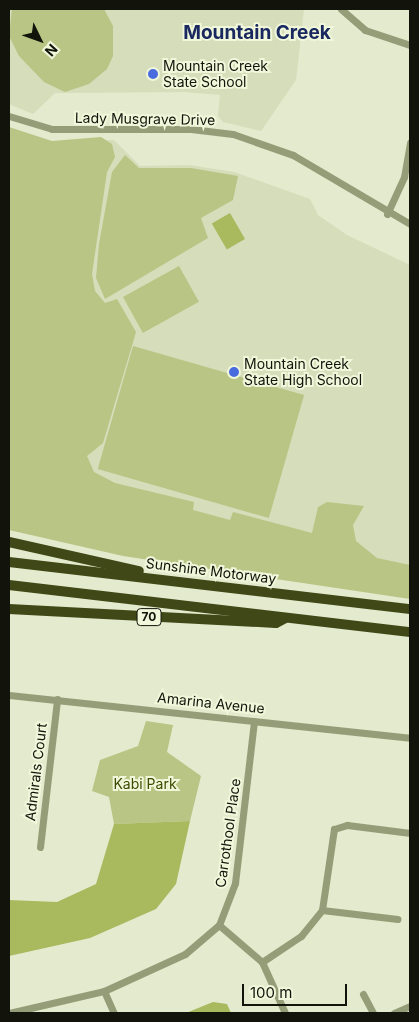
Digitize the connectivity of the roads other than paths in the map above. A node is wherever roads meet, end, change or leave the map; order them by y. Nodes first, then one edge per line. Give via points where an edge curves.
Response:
1 (342, 9) edge
2 (410, 45) edge
3 (9, 116) edge
4 (410, 143) edge
5 (387, 214) junction
6 (410, 224) edge
7 (9, 542) edge
8 (9, 562) edge
9 (151, 578) junction
10 (9, 585) edge
11 (410, 609) edge
12 (9, 610) edge
13 (287, 618) junction
14 (410, 632) edge
15 (9, 694) edge
16 (57, 699) junction
17 (254, 721) junction
18 (410, 738) edge
19 (410, 833) edge
20 (40, 847) dead end
21 (322, 910) junction
22 (397, 919) dead end
23 (219, 925) junction
24 (262, 962) junction
25 (104, 991) junction
26 (363, 994) dead end
27 (410, 1006) edge
28 (9, 1013) edge
29 (114, 1013) edge
30 (285, 1013) edge
31 (373, 1013) edge
32 (394, 1013) edge

1 - 2 street via 365,30
3 - 5 street, Lady Musgrave Drive via 52,129 191,129 233,134 293,155
4 - 5 street via 404,177
5 - 6 street, Lady Musgrave Drive
7 - 9 highway via 138,570
8 - 9 highway, Sunshine Motorway
9 - 11 highway, Sunshine Motorway
10 - 13 highway
12 - 13 highway, 70 via 276,623
13 - 14 highway, 70
15 - 16 street, Amarina Avenue
16 - 17 street, Amarina Avenue
16 - 20 street, Admirals Court
17 - 18 street, Amarina Avenue
17 - 23 street, Carrothool Place via 235,883
19 - 21 street via 347,825 334,829
21 - 22 street
21 - 24 street via 301,936
23 - 24 street
23 - 25 street, Carrothool Place via 185,954
24 - 30 street
25 - 28 street, Carrothool Place
25 - 29 street
26 - 31 street
27 - 32 street

